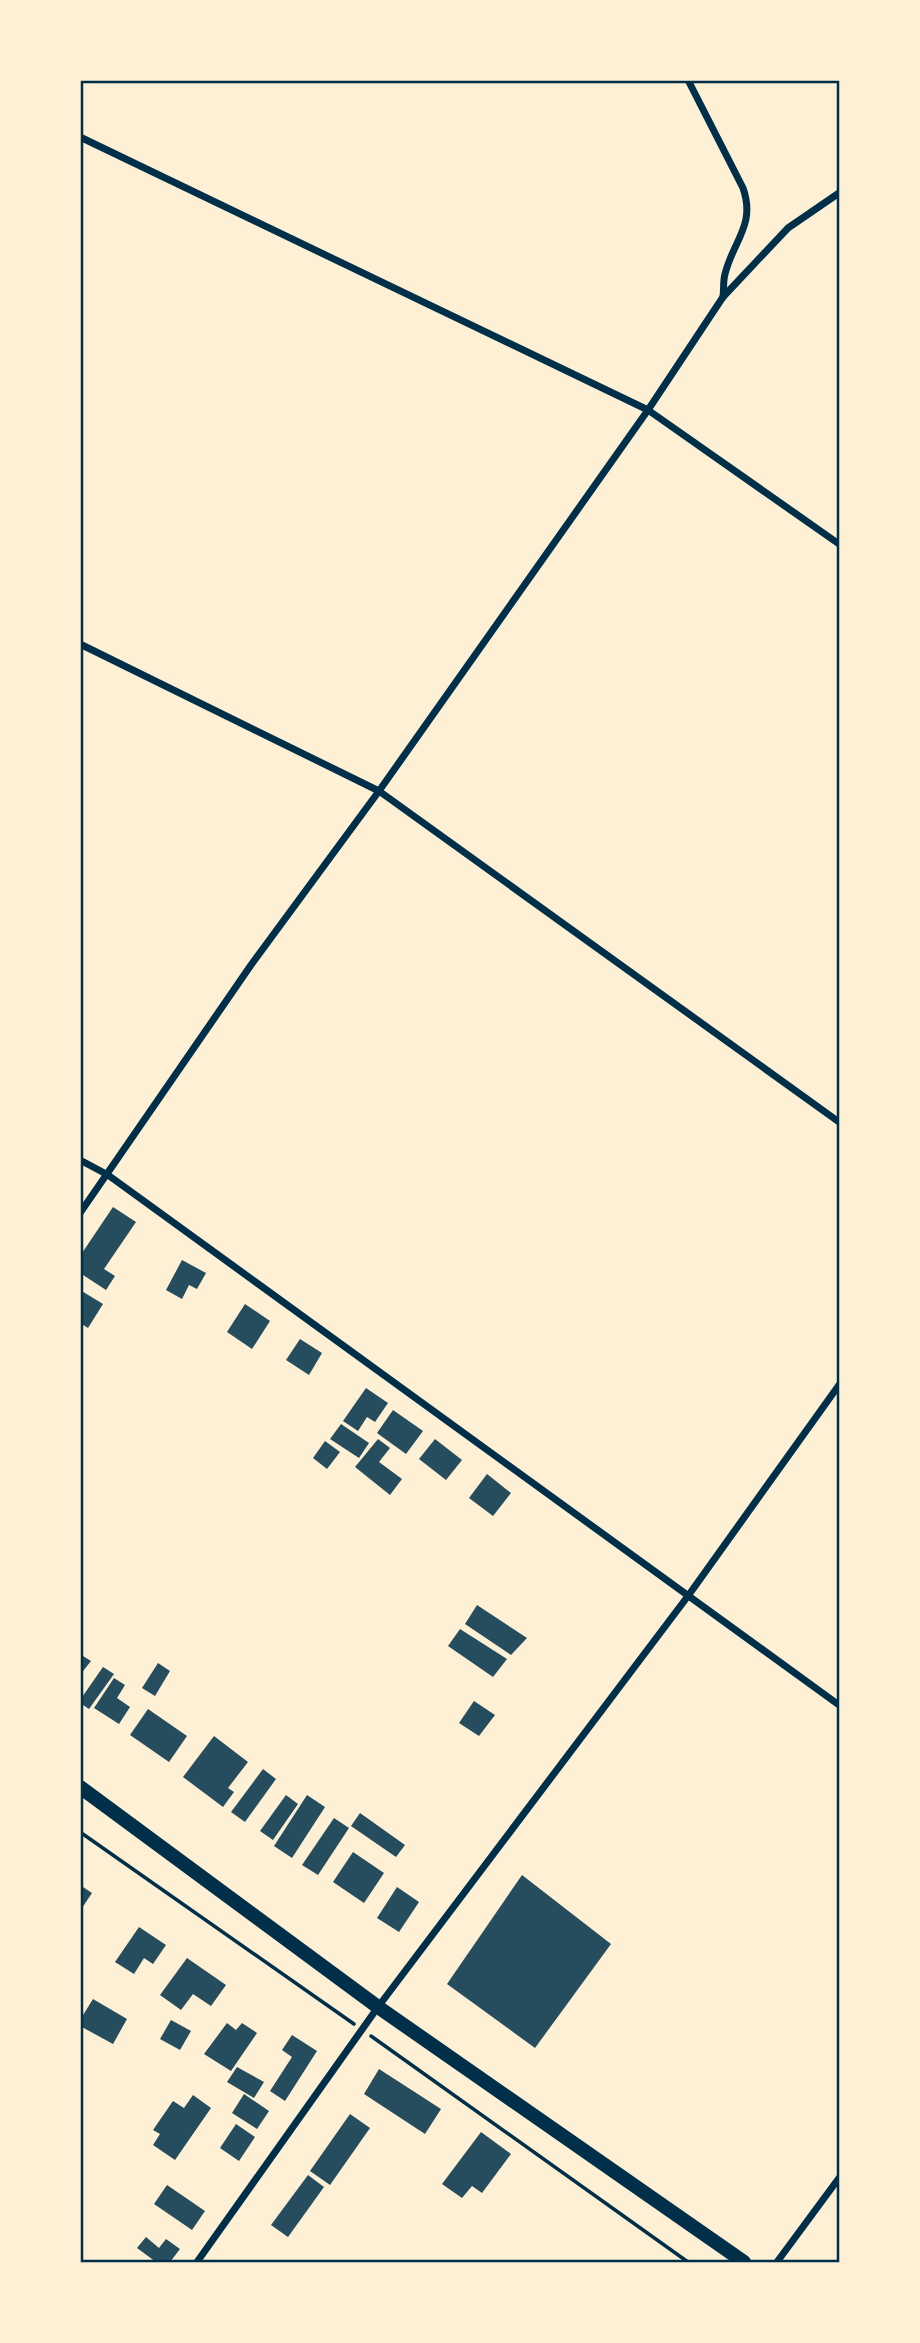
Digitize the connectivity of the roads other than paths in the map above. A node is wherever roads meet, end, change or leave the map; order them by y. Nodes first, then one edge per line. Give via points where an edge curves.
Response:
1 (688, 80) edge
2 (80, 137) edge
3 (839, 193) edge
4 (723, 297) junction
5 (648, 410) junction
6 (839, 544) edge
7 (80, 644) edge
8 (379, 791) junction
9 (839, 1122) edge
10 (80, 1160) edge
11 (108, 1175) junction
12 (80, 1213) edge
13 (839, 1385) edge
14 (688, 1596) junction
15 (839, 1705) edge
16 (80, 1787) edge
17 (378, 2007) junction
18 (839, 2178) edge
19 (197, 2263) edge
20 (744, 2263) edge
21 (778, 2263) edge

1 - 4 street via 747,201 745,228 725,274
2 - 5 street
3 - 4 street via 788,228
4 - 5 street
5 - 6 street
5 - 8 street
7 - 8 street
8 - 9 street
8 - 11 street via 251,965
10 - 11 street
11 - 12 street
11 - 14 street
13 - 14 street
14 - 15 street
14 - 17 street
16 - 17 main road
17 - 19 street
17 - 20 main road
18 - 21 street

